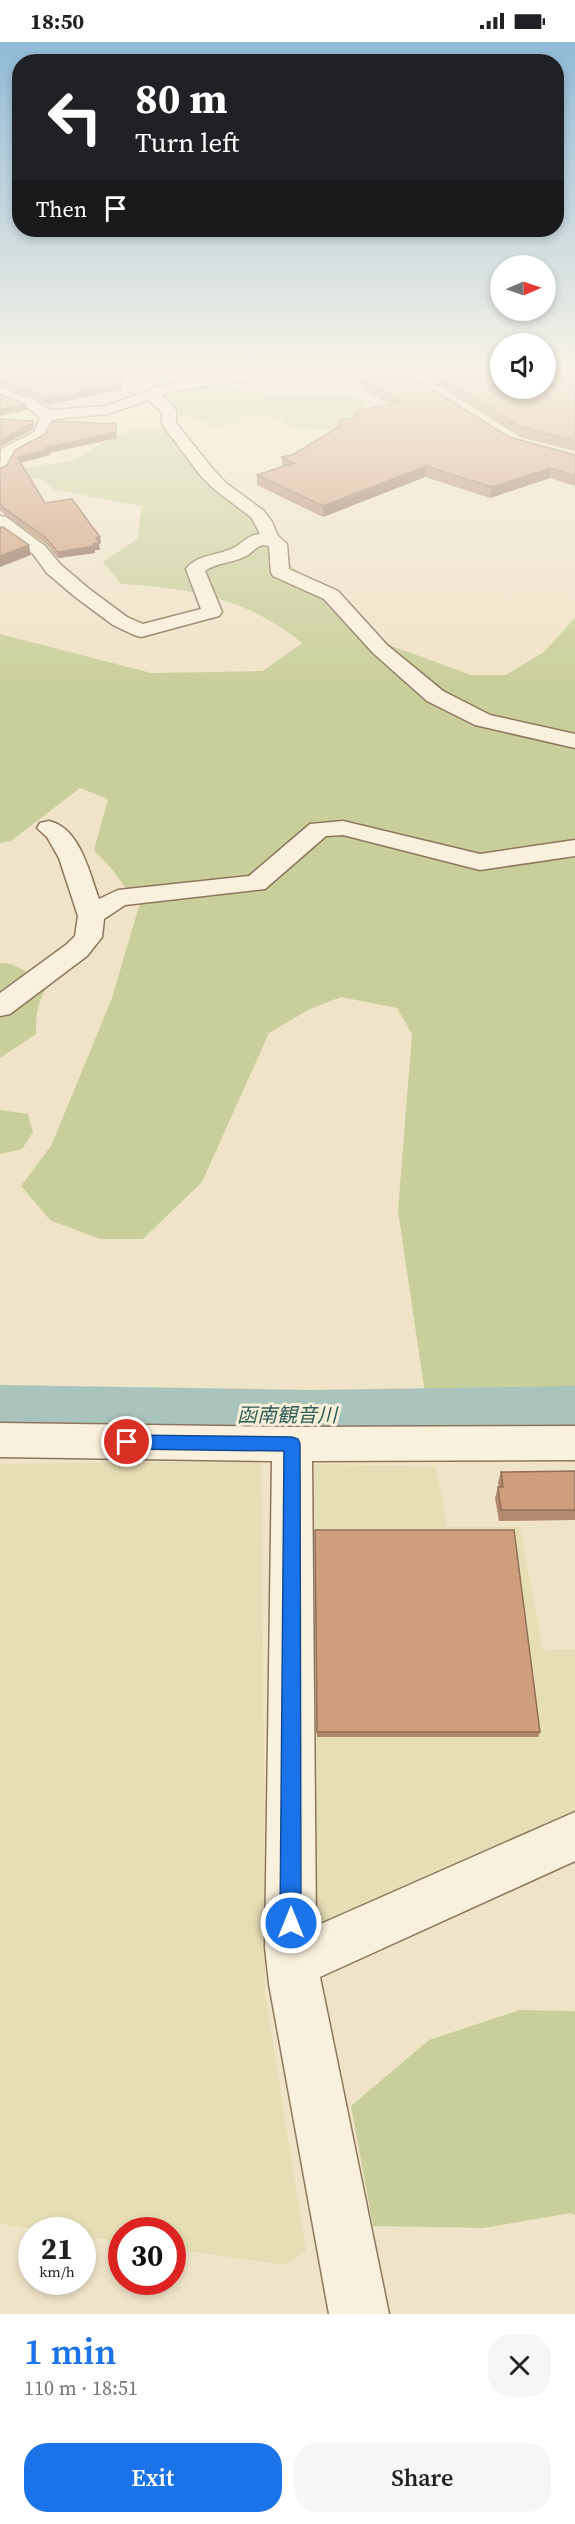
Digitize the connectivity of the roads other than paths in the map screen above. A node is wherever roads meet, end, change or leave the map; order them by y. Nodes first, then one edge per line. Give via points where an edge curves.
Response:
1 (207, 473) edge
2 (0, 521) edge
3 (270, 539) junction
4 (575, 741) edge
5 (49, 828) dead end
6 (575, 848) edge
7 (91, 916) junction
8 (0, 1007) edge
9 (0, 1440) edge
10 (575, 1443) edge
11 (292, 1444) junction
12 (575, 1836) edge
13 (292, 1959) junction
14 (359, 2314) edge

1 - 3 street via 259,515 267,525
2 - 3 street via 39,550 81,592 120,621 141,631 212,612 195,569 240,552 255,540
3 - 4 street via 278,544 280,572 332,595 380,650 435,696 483,720
5 - 7 street via 56,832 72,858
6 - 7 street via 472,861 328,827 319,829 256,883 118,898
7 - 8 street via 85,942
9 - 11 street
10 - 11 street
11 - 13 street
12 - 13 street via 324,1950
13 - 14 street

